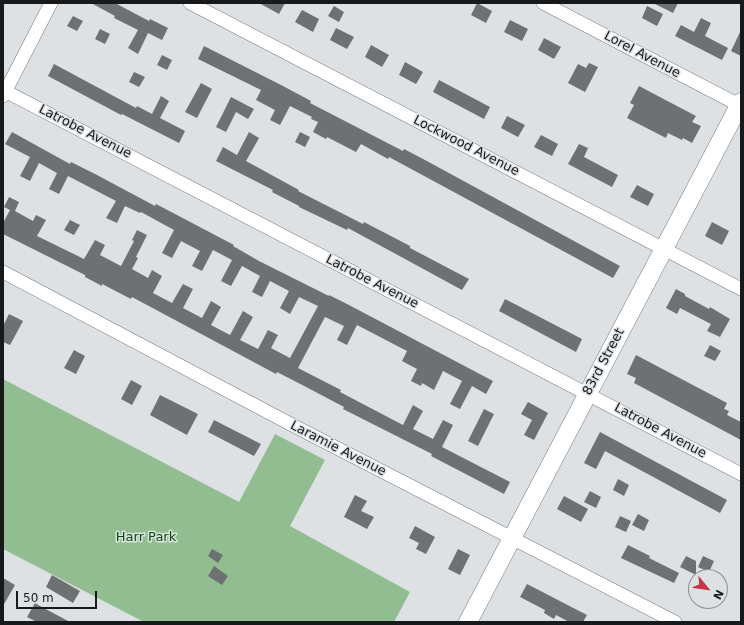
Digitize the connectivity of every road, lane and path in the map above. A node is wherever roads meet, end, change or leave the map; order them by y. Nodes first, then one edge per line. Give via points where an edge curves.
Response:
1 (52, 3) edge
2 (190, 3) edge
3 (543, 3) edge
4 (4, 92) edge
5 (740, 105) edge
6 (664, 249) junction
7 (3, 272) edge
8 (741, 289) edge
9 (588, 394) junction
10 (741, 474) edge
11 (512, 538) junction
12 (468, 622) edge
13 (675, 622) edge

1 - 4 street
2 - 6 street, Lockwood Avenue
3 - 5 street, Lorel Avenue
4 - 9 street, Latrobe Avenue
5 - 6 street, 83rd Street
6 - 8 street, Lockwood Avenue
6 - 9 street, 83rd Street
7 - 11 street, Laramie Avenue
9 - 10 street, Latrobe Avenue
9 - 11 street, 83rd Street
11 - 12 street, 83rd Street
11 - 13 street, Laramie Avenue

